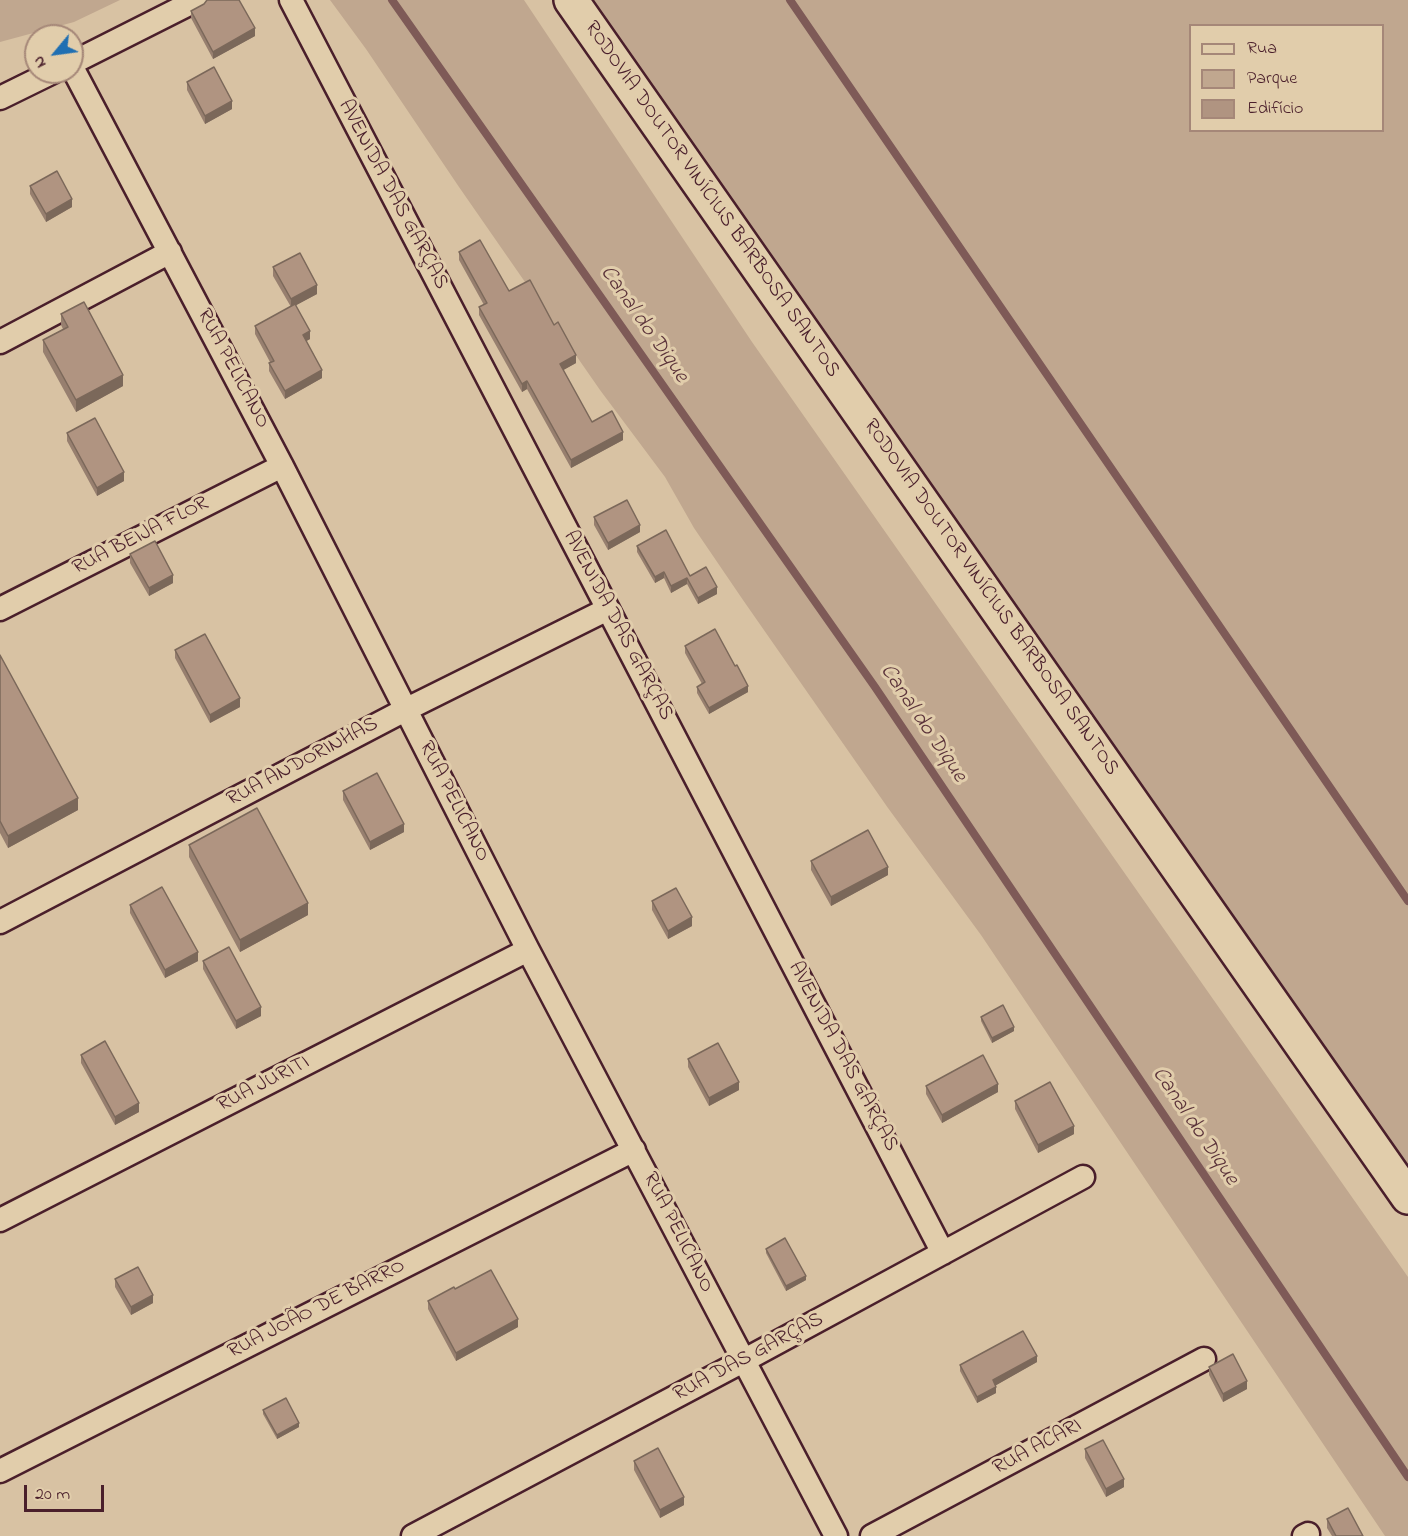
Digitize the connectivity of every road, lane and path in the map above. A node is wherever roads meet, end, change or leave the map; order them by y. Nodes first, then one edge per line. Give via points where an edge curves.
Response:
1 (197, 0) edge
2 (291, 0) edge
3 (571, 0) edge
4 (84, 59) edge
5 (29, 84) edge
6 (82, 84) edge
7 (0, 98) edge
8 (170, 252) junction
9 (0, 342) edge
10 (282, 466) junction
11 (0, 609) edge
12 (608, 609) junction
13 (405, 710) junction
14 (0, 922) edge
15 (528, 950) junction
16 (634, 1150) junction
17 (1083, 1177) dead end
18 (1408, 1197) edge
19 (0, 1220) edge
20 (943, 1253) junction
21 (1204, 1359) dead end
22 (744, 1362) junction
23 (0, 1471) edge
24 (412, 1536) edge
25 (837, 1536) edge
26 (872, 1536) edge

1 - 4 street
2 - 12 street, AVENIDA DAS GARÇAS
3 - 18 main road, RODOVIA DOUTOR VINÍCIUS BARBOSA SANTOS
5 - 7 street
6 - 8 street, RUA PELICANO
8 - 9 street
8 - 10 street, RUA PELICANO
10 - 11 street, RUA BEIJA FLOR
10 - 13 street, RUA PELICANO
12 - 13 street, RUA ANDORINHAS
12 - 20 street, AVENIDA DAS GARÇAS
13 - 14 street, RUA ANDORINHAS
13 - 15 street, RUA PELICANO
15 - 16 street, RUA PELICANO
15 - 19 street, RUA JURITI
16 - 22 street, RUA PELICANO
16 - 23 street, RUA JOÃO DE BARRO
17 - 20 street, RUA DAS GARÇAS
20 - 22 street, RUA DAS GARÇAS
21 - 26 street, RUA ACARI
22 - 24 street, RUA DAS GARÇAS
22 - 25 street, RUA PELICANO

